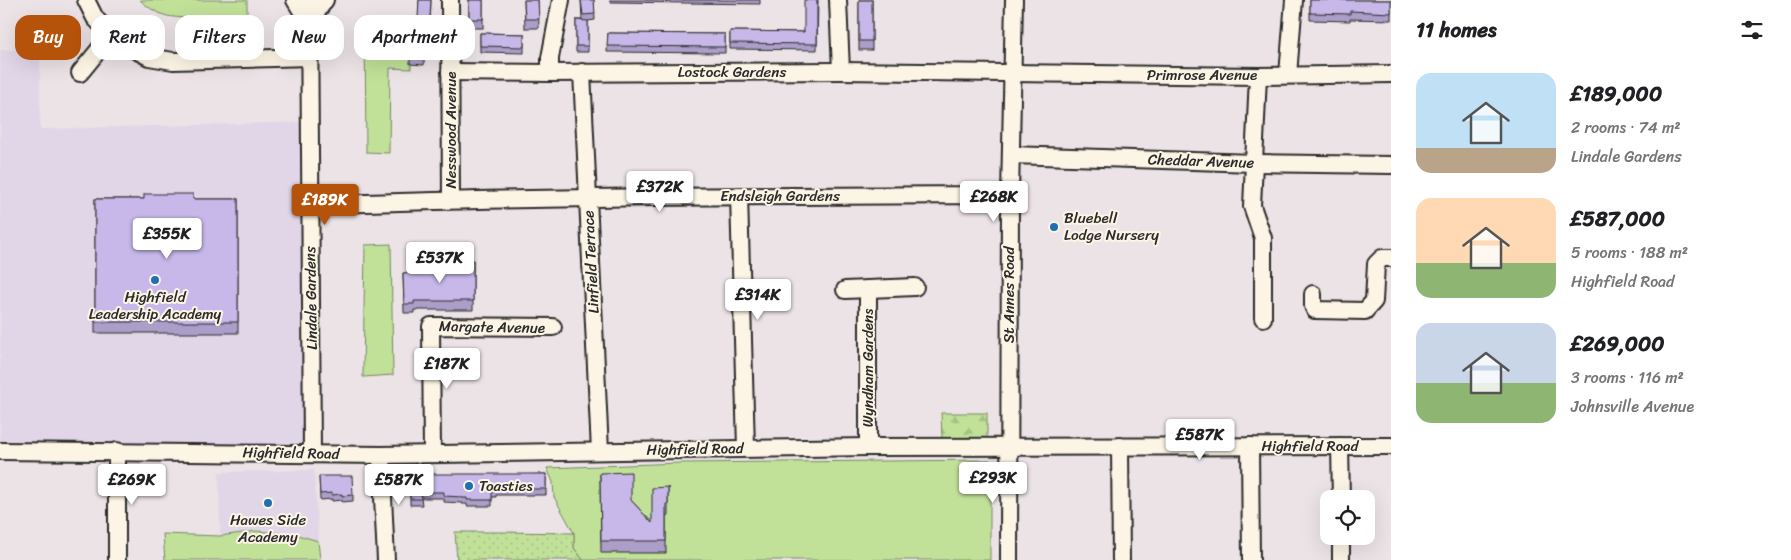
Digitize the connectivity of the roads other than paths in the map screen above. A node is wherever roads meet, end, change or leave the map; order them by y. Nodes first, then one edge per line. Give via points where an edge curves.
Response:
1 (86, 0) edge
2 (295, 0) edge
3 (309, 0) edge
4 (325, 0) edge
5 (450, 0) edge
6 (561, 0) edge
7 (838, 0) edge
8 (1014, 0) edge
9 (1294, 0) edge
10 (94, 15) edge
11 (304, 15) edge
12 (309, 15) edge
13 (315, 15) edge
14 (274, 58) edge
15 (91, 60) edge
16 (165, 60) edge
17 (309, 60) edge
18 (841, 71) junction
19 (450, 72) junction
20 (582, 72) junction
21 (80, 73) dead end
22 (550, 73) junction
23 (1013, 74) junction
24 (1391, 74) edge
25 (1288, 75) junction
26 (1258, 76) junction
27 (1011, 155) junction
28 (1254, 163) junction
29 (1391, 165) edge
30 (1010, 195) junction
31 (739, 196) junction
32 (588, 198) junction
33 (451, 200) junction
34 (309, 205) junction
35 (1391, 258) edge
36 (915, 287) dead end
37 (868, 289) junction
38 (846, 290) dead end
39 (1313, 294) dead end
40 (1263, 318) dead end
41 (553, 327) dead end
42 (1120, 446) junction
43 (1250, 446) junction
44 (1340, 446) junction
45 (1391, 446) edge
46 (868, 447) junction
47 (1009, 447) junction
48 (746, 448) junction
49 (0, 451) edge
50 (117, 451) junction
51 (600, 451) junction
52 (312, 453) junction
53 (432, 454) junction
54 (380, 455) junction
55 (1341, 490) edge
56 (1341, 545) edge
57 (117, 560) edge
58 (386, 560) edge
59 (1009, 560) edge
60 (1121, 560) edge
61 (1251, 560) edge
62 (1341, 560) edge

1 - 10 street
2 - 11 street
3 - 12 street, Lindale Gardens
4 - 13 street
5 - 19 street, Nesswood Avenue
6 - 22 street
7 - 18 street
8 - 23 street, St Annes Road
9 - 25 street
14 - 16 street
15 - 21 street
17 - 34 street, Lindale Gardens
18 - 20 street, Lostock Gardens
18 - 23 street, Lostock Gardens
19 - 22 street, Lostock Gardens
19 - 33 street, Nesswood Avenue
20 - 22 street, Lostock Gardens
20 - 32 street, Linfield Terrace
23 - 26 street, Primrose Avenue
23 - 27 street, St Annes Road
24 - 25 street, Primrose Avenue
25 - 26 street, Primrose Avenue
26 - 28 street
27 - 28 street, Cheddar Avenue
27 - 30 street, St Annes Road
28 - 29 street, Cheddar Avenue
28 - 40 street via 1252,206 1264,238
30 - 31 street, Endsleigh Gardens
30 - 47 street, St Annes Road
31 - 32 street, Endsleigh Gardens
31 - 48 street
32 - 33 street, Endsleigh Gardens
32 - 51 street, Linfield Terrace
33 - 34 street, Endsleigh Gardens
34 - 52 street, Lindale Gardens
35 - 39 street via 1382,258 1376,264 1374,301 1365,311 1315,310
36 - 37 street, Wyndham Gardens
37 - 38 street, Wyndham Gardens
37 - 46 street, Wyndham Gardens
41 - 53 street, Margate Avenue via 431,326
42 - 43 street, Highfield Road
42 - 47 street, Highfield Road
42 - 60 street
43 - 44 street, Highfield Road
43 - 61 street
44 - 45 street, Highfield Road
44 - 55 street
46 - 47 street, Highfield Road
46 - 48 street, Highfield Road
47 - 59 street, St Annes Road
48 - 51 street, Highfield Road
49 - 50 street, Highfield Road
50 - 52 street, Highfield Road
50 - 57 street
51 - 53 street, Highfield Road
52 - 54 street, Highfield Road
53 - 54 street, Highfield Road
54 - 58 street
56 - 62 street

